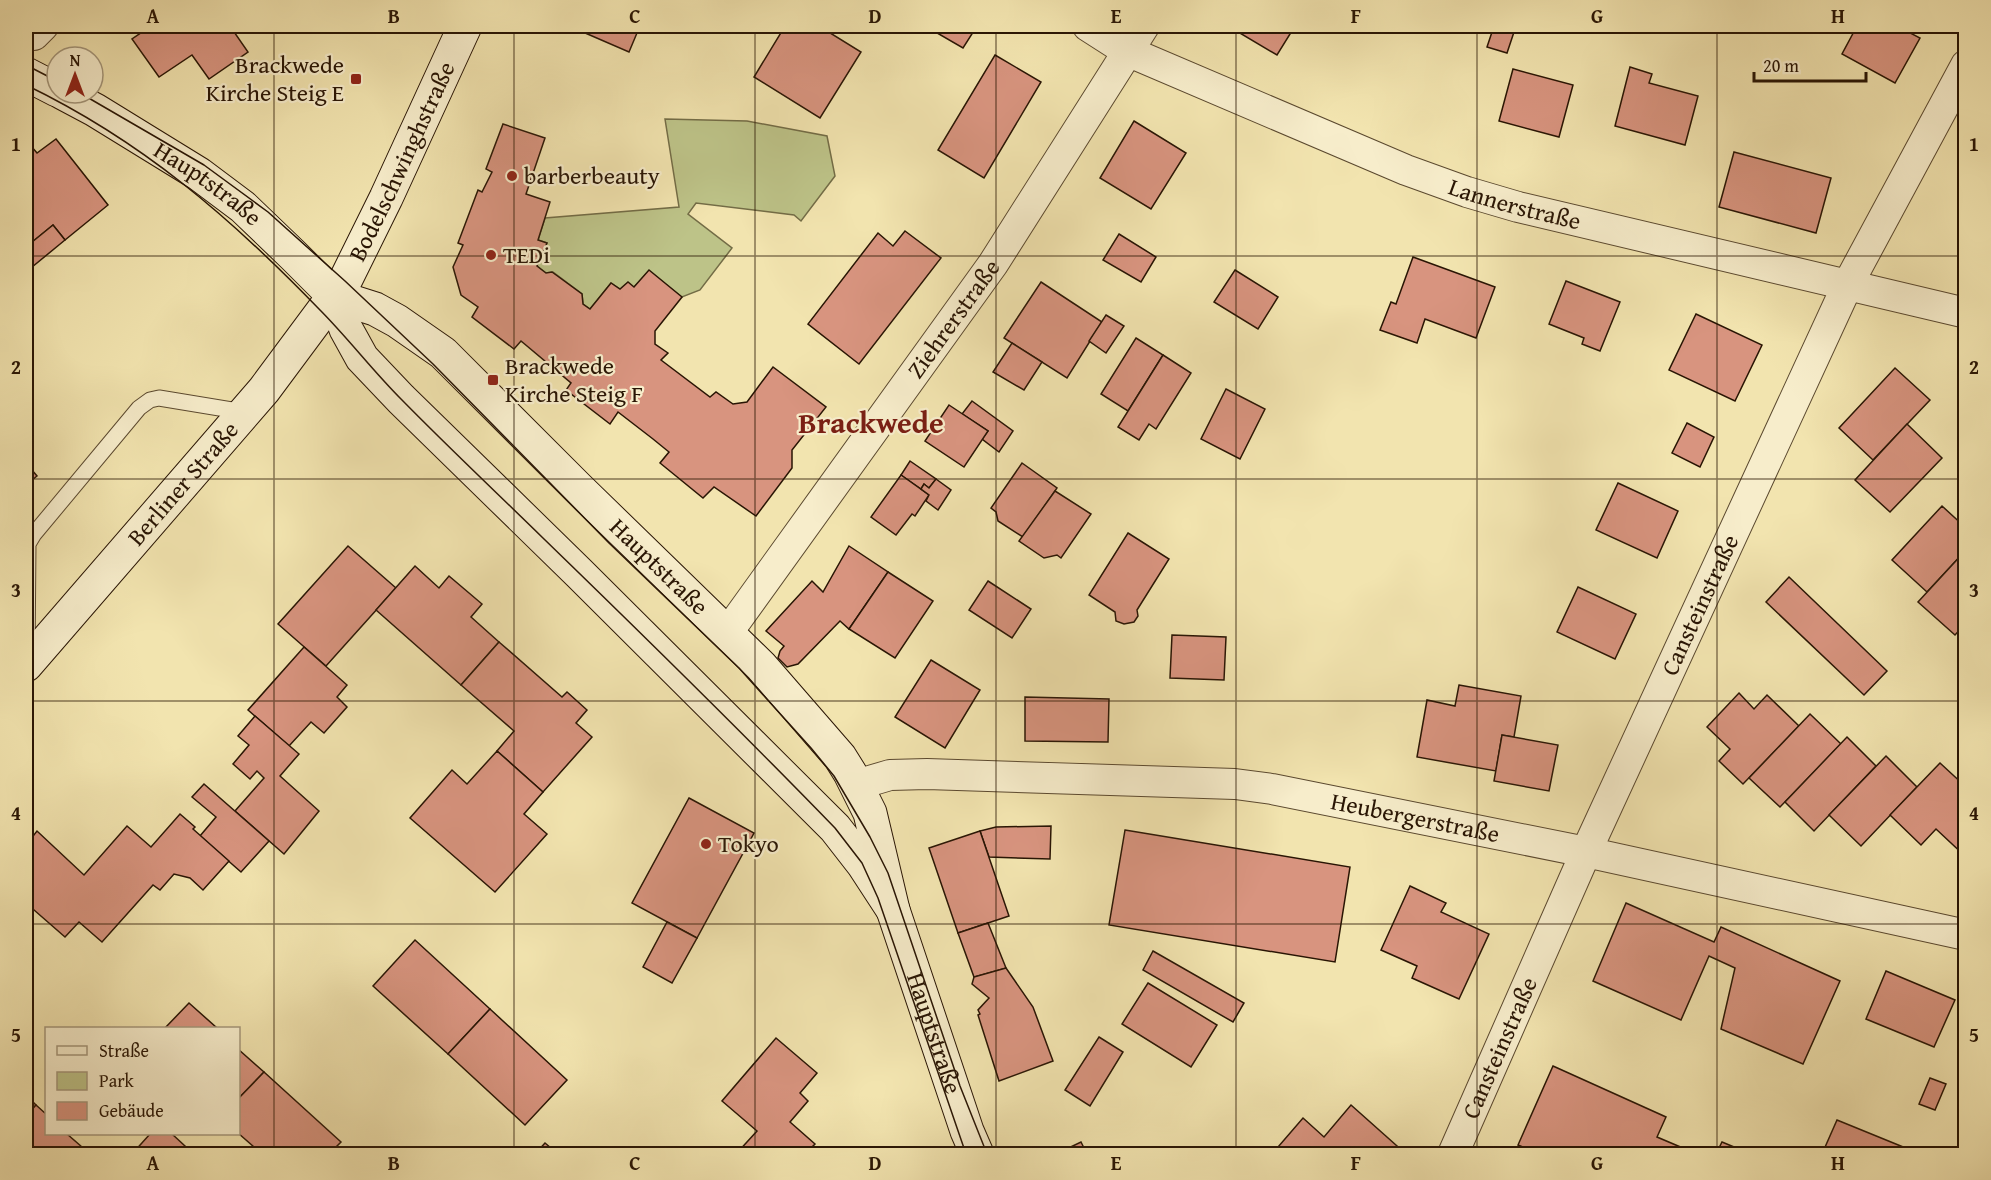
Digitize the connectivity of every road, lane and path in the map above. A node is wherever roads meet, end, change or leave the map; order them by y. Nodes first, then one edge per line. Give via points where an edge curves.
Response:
1 (36, 26) edge
2 (43, 26) edge
3 (465, 26) edge
4 (1088, 26) edge
5 (1144, 26) edge
6 (1127, 51) junction
7 (1965, 65) edge
8 (26, 74) edge
9 (45, 84) edge
10 (84, 105) edge
11 (1847, 286) junction
12 (334, 296) junction
13 (1965, 313) edge
14 (245, 412) junction
15 (728, 632) junction
16 (26, 664) edge
17 (856, 785) junction
18 (1586, 852) junction
19 (893, 910) junction
20 (1965, 935) edge
21 (977, 1155) edge
22 (1453, 1155) edge

1 - 2 street via 34,35
3 - 12 street, Bodelschwinghstraße via 386,198
4 - 6 street, Lannerstraße
5 - 6 street, Ziehrerstraße
6 - 11 street, Lannerstraße via 1467,192
6 - 15 street, Ziehrerstraße via 993,264
7 - 11 street, Cansteinstraße
8 - 9 street
10 - 12 street, Hauptstraße via 217,187 243,207
11 - 13 street, Lannerstraße
11 - 18 street, Cansteinstraße
12 - 14 street, Berliner Straße
12 - 15 street, Hauptstraße via 375,309 443,353
12 - 19 street, Hauptstraße via 362,358 835,828
14 - 16 street, Berliner Straße
14 - 16 lane via 159,398 140,408 28,544
15 - 17 street, Hauptstraße via 823,736
17 - 18 street, Heubergerstraße via 890,775 927,774 1235,784
17 - 19 street, Hauptstraße via 870,813
18 - 20 street, Heubergerstraße
18 - 22 street, Cansteinstraße
19 - 21 street, Hauptstraße

